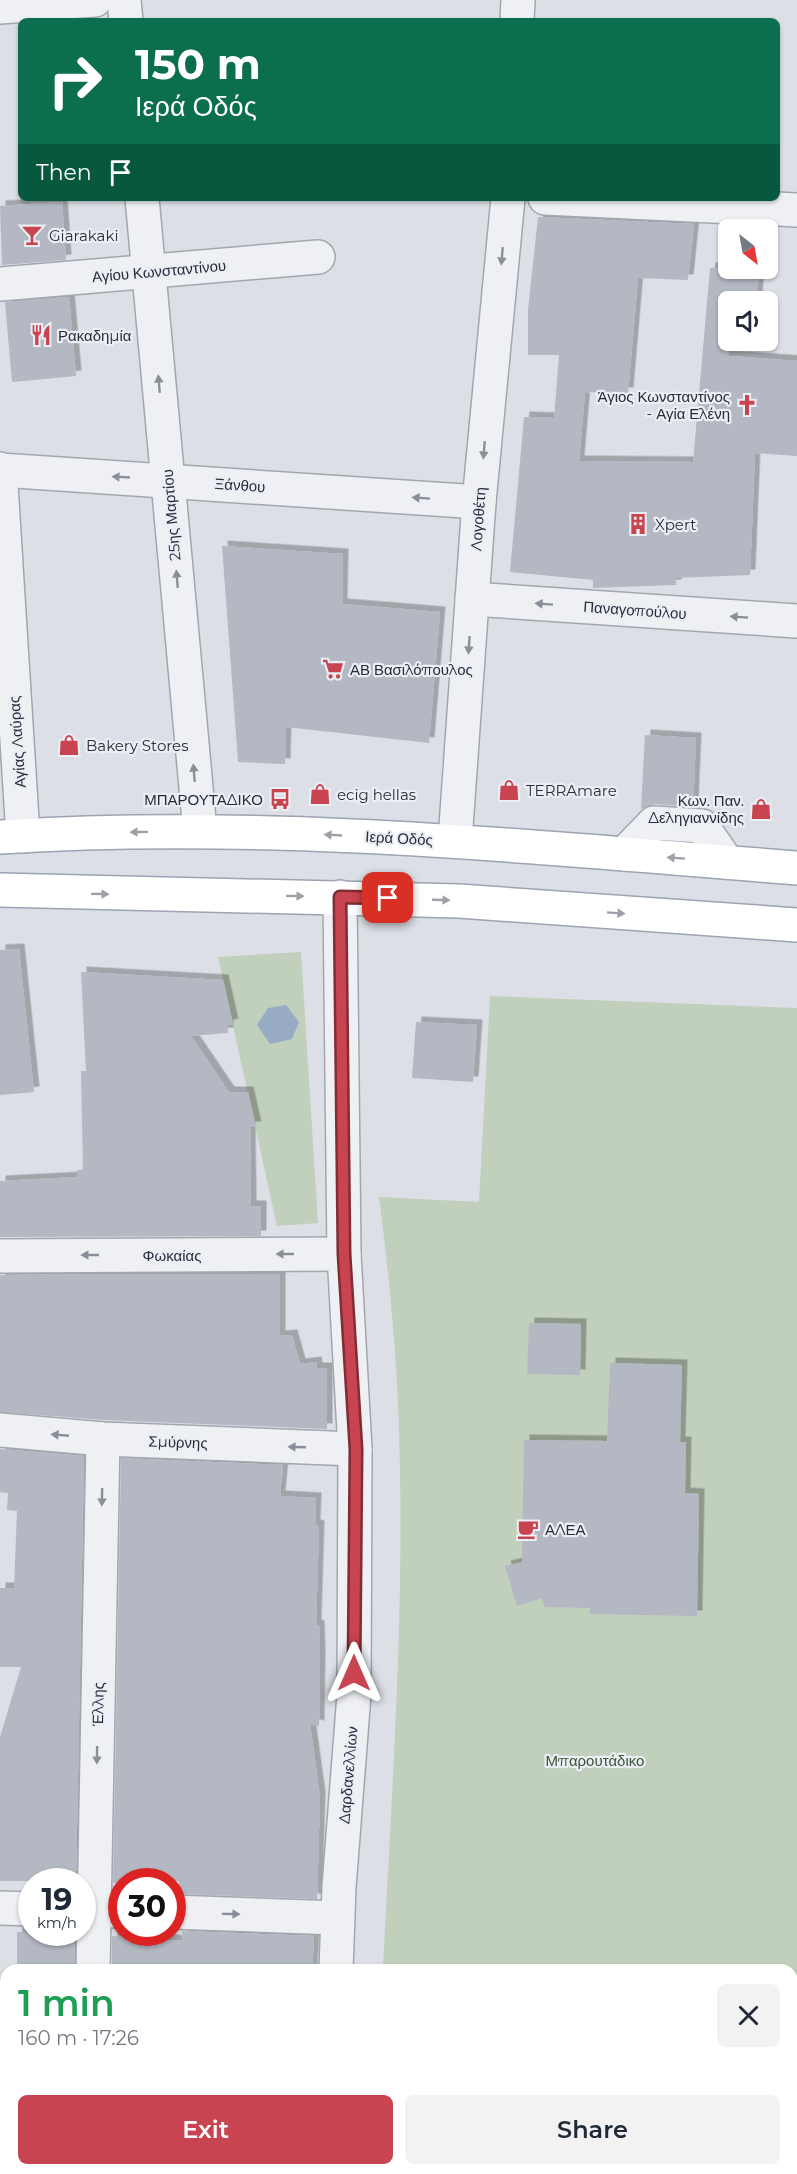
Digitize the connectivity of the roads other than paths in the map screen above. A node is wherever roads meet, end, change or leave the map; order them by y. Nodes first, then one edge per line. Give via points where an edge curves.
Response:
1 (95, 0) edge
2 (124, 0) edge
3 (518, 0) edge
4 (0, 6) edge
5 (126, 18) edge
6 (517, 18) edge
7 (142, 201) edge
8 (508, 201) edge
9 (608, 201) edge
10 (797, 210) edge
11 (318, 256) dead end
12 (149, 273) junction
13 (0, 284) edge
14 (0, 470) edge
15 (168, 480) junction
16 (479, 502) junction
17 (472, 599) junction
18 (797, 621) edge
19 (200, 831) junction
20 (12, 837) edge
21 (455, 842) junction
22 (797, 867) edge
23 (0, 890) edge
24 (41, 893) junction
25 (340, 897) junction
26 (0, 904) edge
27 (797, 925) edge
28 (344, 1254) junction
29 (0, 1256) edge
30 (0, 1430) edge
31 (103, 1439) junction
32 (356, 1449) junction
33 (0, 1908) edge
34 (18, 1909) edge
35 (99, 1911) edge
36 (186, 1913) edge
37 (337, 1918) junction
38 (94, 1964) edge
39 (336, 1964) edge

1 - 4 street
2 - 5 street
3 - 6 street
7 - 12 street, 25ης Μαρτίου
8 -> 16 street, Λογοθέτη
9 - 10 street
11 - 12 street, Αγίου Κωνσταντίνου
12 - 13 street, Αγίου Κωνσταντίνου
15 -> 12 street, 25ης Μαρτίου
15 -> 14 street, Ξάνθου
14 - 20 street, Αγίας Λαύρας
16 -> 15 street, Ξάνθου
19 -> 15 street, 25ης Μαρτίου
16 - 17 street, Λογοθέτη
18 -> 17 street, Παναγοπούλου
17 -> 21 street, Λογοθέτη
19 -> 20 main road, Ιερά Οδός
21 -> 19 main road, Ιερά Οδός via 279,831
22 -> 21 main road, Ιερά Οδός
23 - 24 main road
24 -> 25 main road
24 - 26 main road
25 -> 27 main road via 459,901
25 - 28 street, Δαρδανελλίων
28 -> 29 street, Φωκαίας
28 - 32 street, Δαρδανελλίων
31 -> 30 street, Σμύρνης
32 -> 31 street, Σμύρνης
31 -> 35 street, Έλλης
32 - 37 street, Δαρδανελλίων via 354,1695
33 - 34 street
35 - 38 street, Έλλης
36 -> 37 street
37 - 39 street, Δαρδανελλίων

